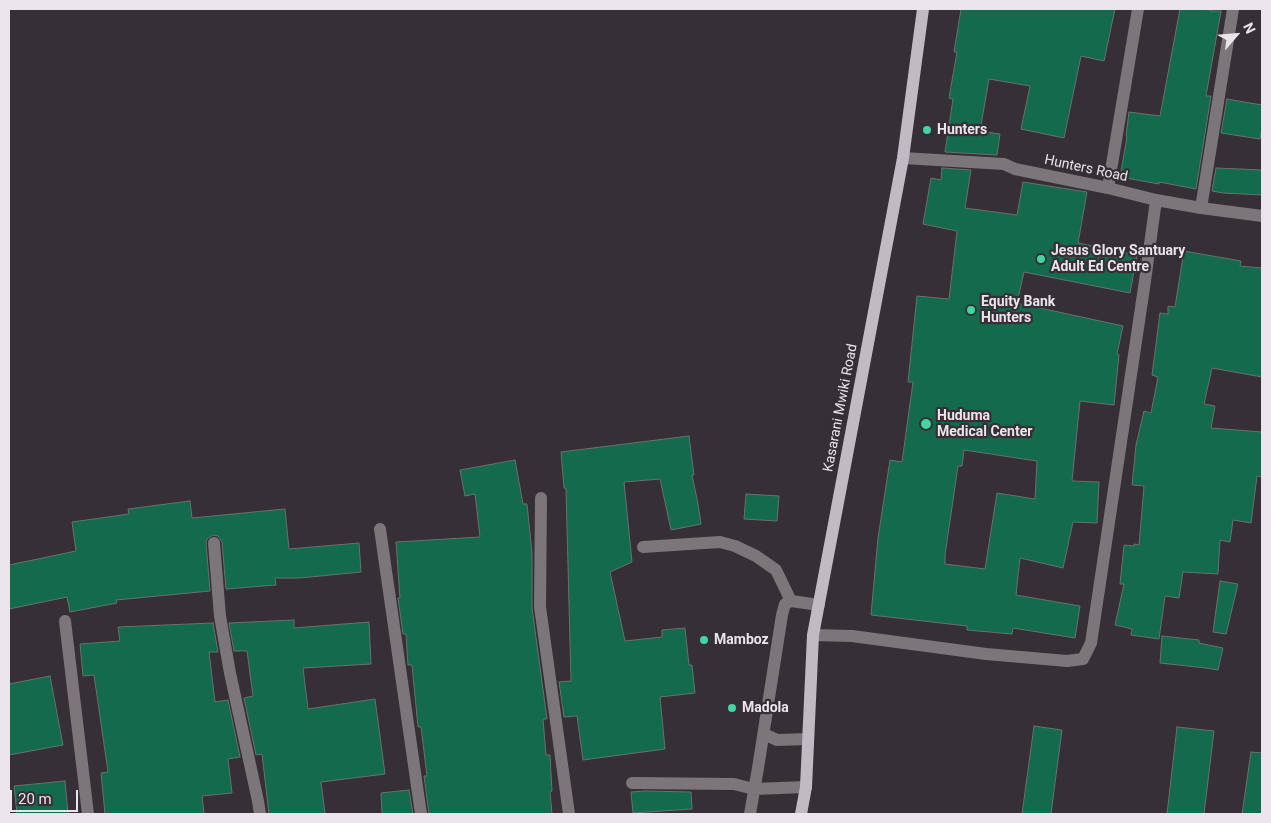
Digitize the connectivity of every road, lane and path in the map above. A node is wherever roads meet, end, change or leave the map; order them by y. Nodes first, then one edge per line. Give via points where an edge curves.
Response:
1 (923, 9) edge
2 (1138, 9) edge
3 (1233, 9) edge
4 (903, 158) junction
5 (1108, 188) junction
6 (1156, 200) junction
7 (1201, 208) junction
8 (1262, 216) edge
9 (541, 498) dead end
10 (380, 529) dead end
11 (214, 543) dead end
12 (643, 547) dead end
13 (791, 601) junction
14 (819, 605) junction
15 (65, 621) dead end
16 (813, 635) junction
17 (764, 734) junction
18 (808, 739) junction
19 (632, 782) dead end
20 (806, 787) junction
21 (754, 789) junction
22 (88, 814) edge
23 (260, 814) edge
24 (421, 814) edge
25 (569, 814) edge
26 (750, 814) edge
27 (801, 814) edge

1 - 4 main road, Kasarani Mwiki Road
2 - 5 street
3 - 7 street
4 - 5 street, Hunters Road via 1004,164
4 - 14 main road, Kasarani Mwiki Road
5 - 6 street, Hunters Road
6 - 7 street, Hunters Road
6 - 16 street via 1090,643 1083,659 1067,662 852,636
7 - 8 street, Hunters Road
9 - 25 street via 540,607
10 - 24 street
11 - 23 street via 220,616
12 - 13 street via 720,542 735,546 776,570
13 - 14 street
13 - 17 street via 785,604 782,615
14 - 16 main road, Kasarani Mwiki Road
15 - 22 street
16 - 18 main road, Kasarani Mwiki Road
17 - 18 street via 777,740
17 - 21 street
18 - 20 main road, Kasarani Mwiki Road
19 - 21 street via 734,784
20 - 21 street
20 - 27 main road, Kasarani Mwiki Road
21 - 26 street

